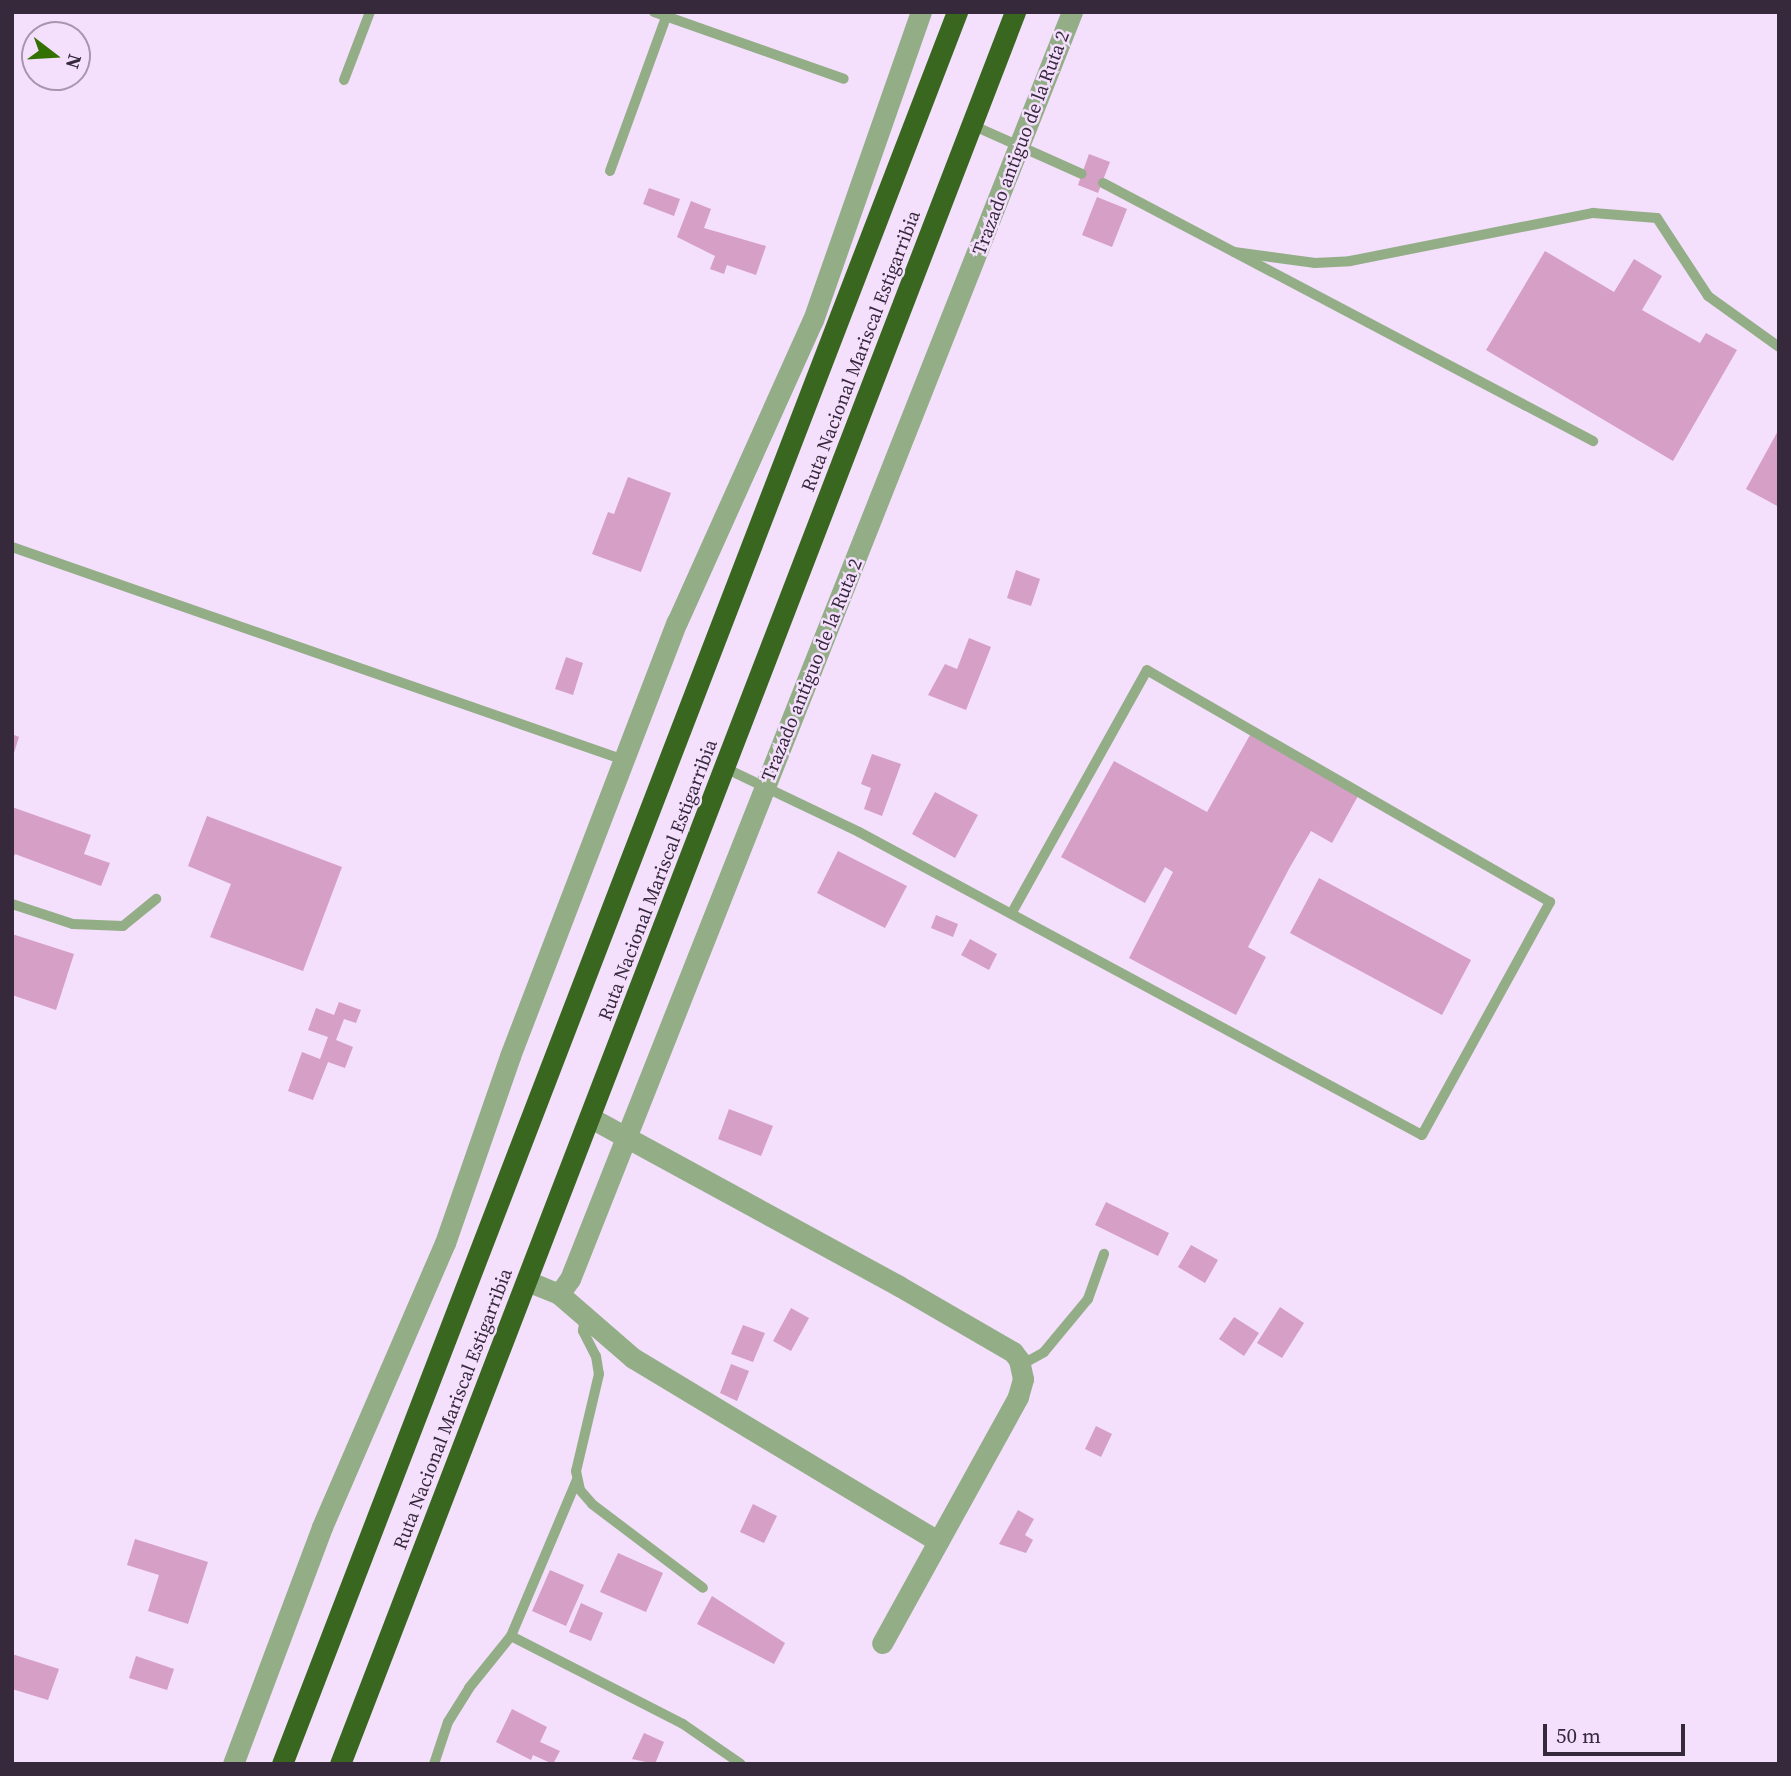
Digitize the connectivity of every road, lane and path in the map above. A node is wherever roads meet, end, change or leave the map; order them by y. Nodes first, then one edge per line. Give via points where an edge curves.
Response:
1 (370, 12) edge
2 (654, 12) edge
3 (920, 12) edge
4 (957, 12) edge
5 (1015, 12) edge
6 (1072, 12) edge
7 (667, 14) edge
8 (844, 79) dead end
9 (344, 80) dead end
10 (972, 125) junction
11 (1021, 146) junction
12 (610, 171) dead end
13 (1082, 174) dead end
14 (1103, 183) dead end
15 (1234, 252) junction
16 (1779, 347) edge
17 (1593, 441) dead end
18 (12, 547) edge
19 (624, 760) junction
20 (725, 768) junction
21 (765, 788) junction
22 (156, 899) dead end
23 (12, 904) edge
24 (1012, 914) junction
25 (591, 1118) junction
26 (625, 1137) junction
27 (1104, 1254) dead end
28 (527, 1281) junction
29 (559, 1294) junction
30 (586, 1315) junction
31 (1021, 1365) junction
32 (576, 1480) junction
33 (939, 1541) junction
34 (704, 1588) dead end
35 (511, 1636) junction
36 (883, 1643) dead end
37 (233, 1764) edge
38 (282, 1764) edge
39 (340, 1764) edge
40 (434, 1764) edge
41 (741, 1764) edge

1 - 9 lane
2 - 7 lane
3 - 19 street via 813,320 677,622
4 - 38 highway, Ruta Nacional Mariscal Estigarribia
5 - 10 highway, Ruta Nacional Mariscal Estigarribia
6 - 11 street, Trazado antiguo de la Ruta 2
7 - 8 lane
7 - 12 lane
10 - 11 lane
10 - 20 highway, Ruta Nacional Mariscal Estigarribia
11 - 13 lane
11 - 21 street, Trazado antiguo de la Ruta 2
14 - 15 lane
15 - 16 lane via 1315,263 1350,261 1593,213 1657,218 1708,296
15 - 17 lane
18 - 19 lane
19 - 37 street via 510,1056 445,1243 322,1527
20 - 21 lane
20 - 25 highway, Ruta Nacional Mariscal Estigarribia
21 - 24 lane
21 - 26 street, Trazado antiguo de la Ruta 2
22 - 23 lane via 123,926 73,924
24 - 24 lane via 1147,670 1549,902 1422,1135
25 - 26 street
25 - 28 highway, Ruta Nacional Mariscal Estigarribia
26 - 29 street, Trazado antiguo de la Ruta 2 via 570,1279
26 - 31 street via 899,1286 1013,1352
27 - 31 lane via 1088,1298 1044,1352
28 - 29 street
28 - 39 highway, Ruta Nacional Mariscal Estigarribia
29 - 30 street
30 - 32 lane via 583,1331 599,1374
30 - 33 street via 633,1358
31 - 33 street via 1018,1397
32 - 34 lane via 592,1504
32 - 35 lane
33 - 36 street
35 - 40 lane via 468,1688 448,1722
35 - 41 lane via 683,1724

